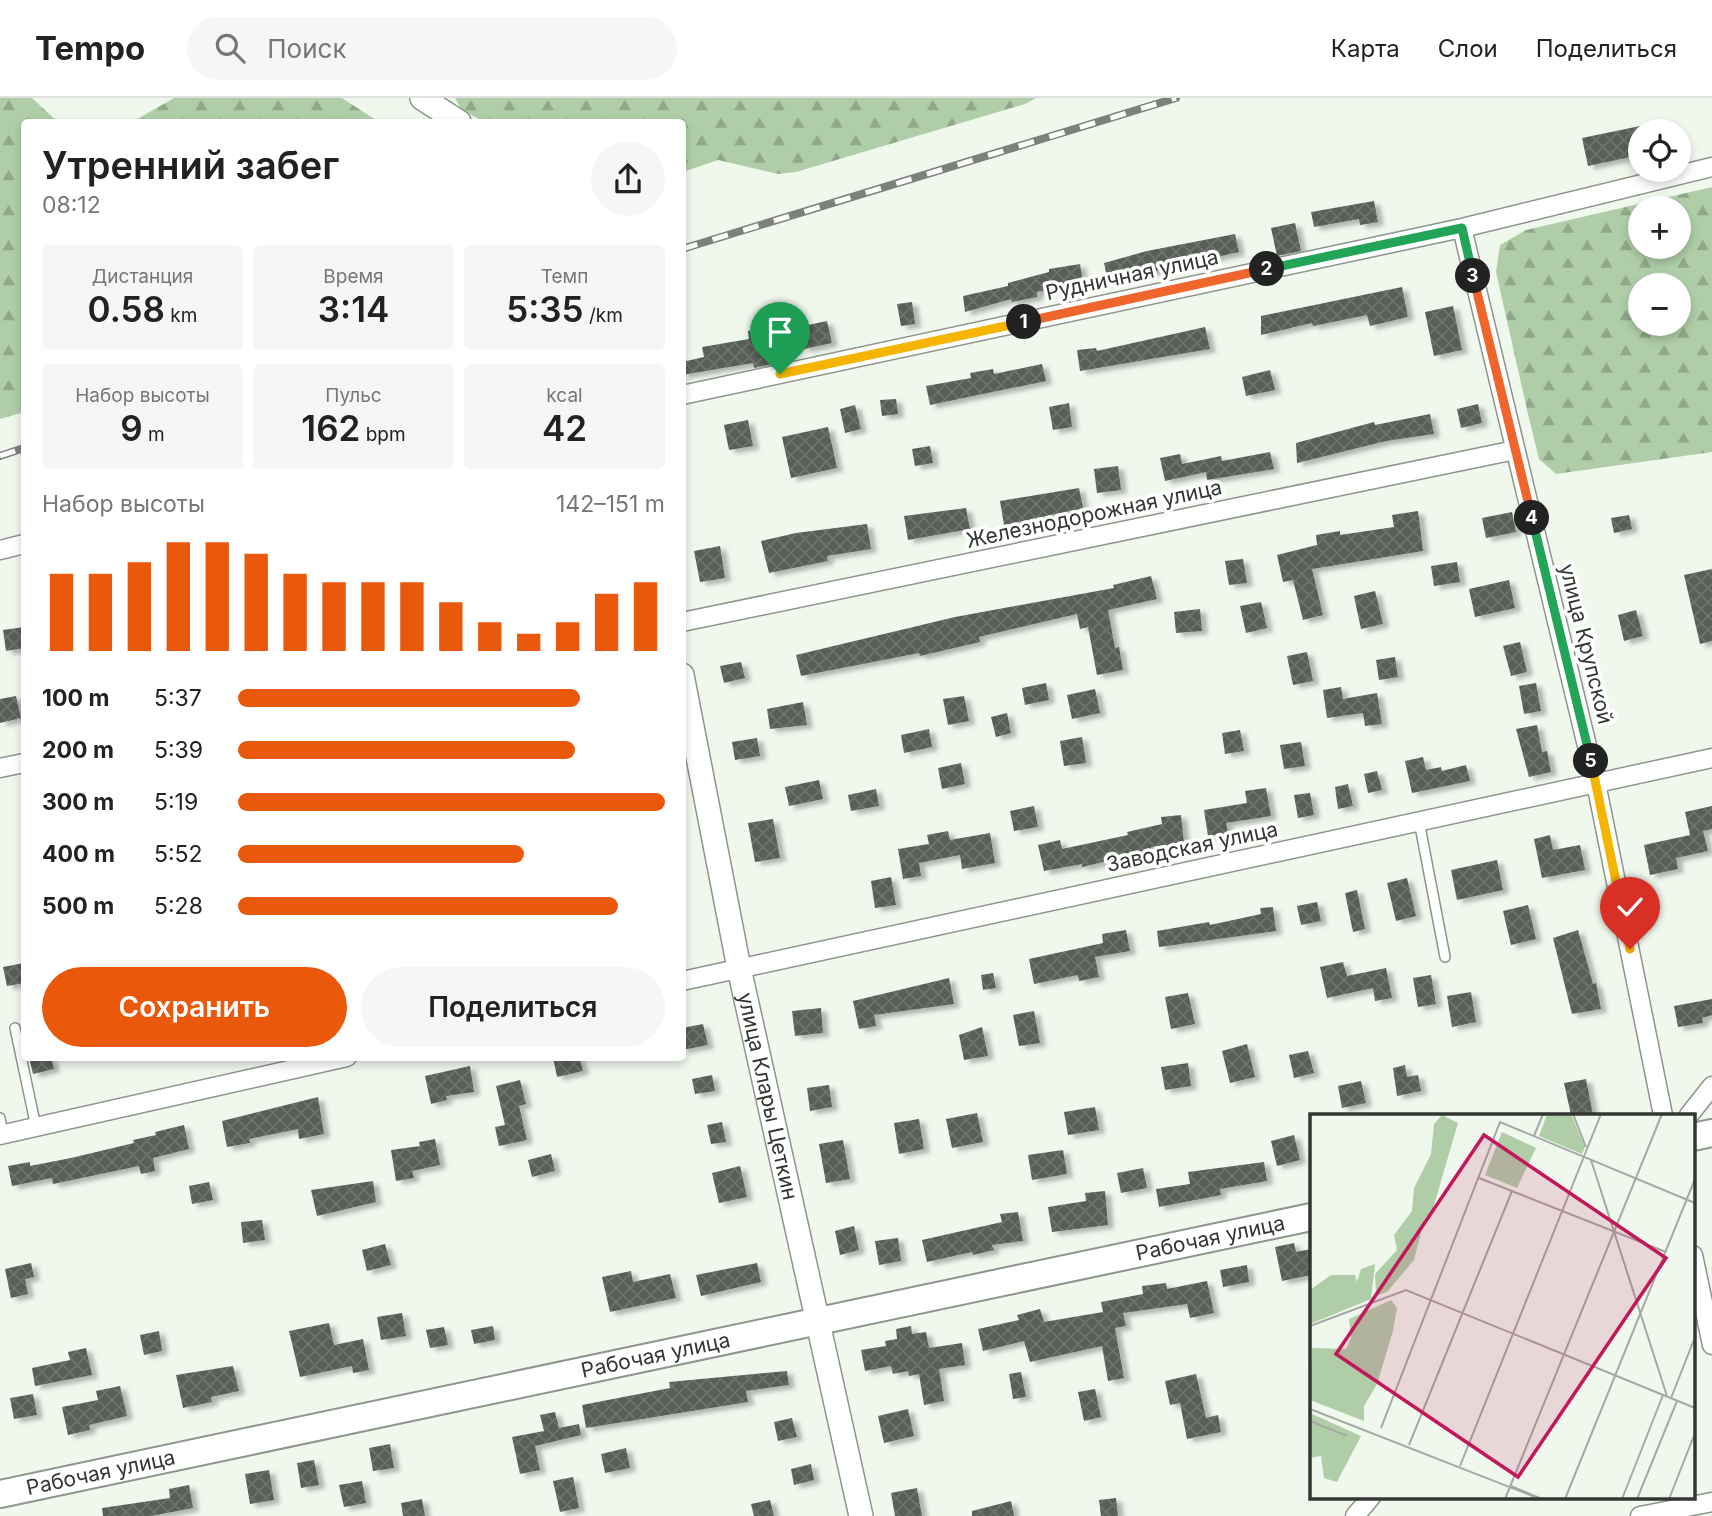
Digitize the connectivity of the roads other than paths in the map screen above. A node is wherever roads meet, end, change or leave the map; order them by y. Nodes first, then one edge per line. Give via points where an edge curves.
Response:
1 (422, 98) edge
2 (454, 119) edge
3 (1712, 167) edge
4 (1462, 228) junction
5 (686, 394) edge
6 (1515, 450) junction
7 (21, 545) edge
8 (0, 550) edge
9 (686, 621) edge
10 (686, 702) edge
11 (1712, 758) edge
12 (21, 763) edge
13 (0, 768) edge
14 (1596, 783) junction
15 (1419, 821) junction
16 (1446, 957) dead end
17 (739, 968) junction
18 (686, 980) edge
19 (15, 1028) dead end
20 (21, 1056) edge
21 (22, 1061) edge
22 (329, 1061) edge
23 (1712, 1086) edge
24 (1663, 1114) edge
25 (1690, 1114) edge
26 (36, 1127) junction
27 (1, 1129) edge
28 (1712, 1133) edge
29 (1694, 1137) edge
30 (1310, 1217) edge
31 (1694, 1260) edge
32 (817, 1322) junction
33 (1712, 1345) edge
34 (0, 1494) edge
35 (1370, 1498) edge
36 (1712, 1502) edge
37 (861, 1516) edge
38 (1355, 1516) edge
39 (1640, 1516) edge

1 - 2 street
3 - 4 street, Рудничная улица
4 - 5 street, Рудничная улица
4 - 6 street, улица Крупской
6 - 9 street, Железнодорожная улица
6 - 14 street, улица Крупской
7 - 8 street
10 - 17 street, улица Клары Цеткин
11 - 14 street, Заводская улица
12 - 13 street
14 - 15 street, Заводская улица
14 - 24 street, улица Крупской
15 - 16 lane
15 - 17 street, Заводская улица
17 - 18 street, Заводская улица
17 - 32 street, улица Клары Цеткин
19 - 20 lane
21 - 26 lane
22 - 26 street
23 - 25 street
26 - 27 street
28 - 29 main road
30 - 32 main road, Рабочая улица
31 - 33 street
32 - 34 main road, Рабочая улица
32 - 37 street, улица Клары Цеткин
35 - 38 street
36 - 39 street

